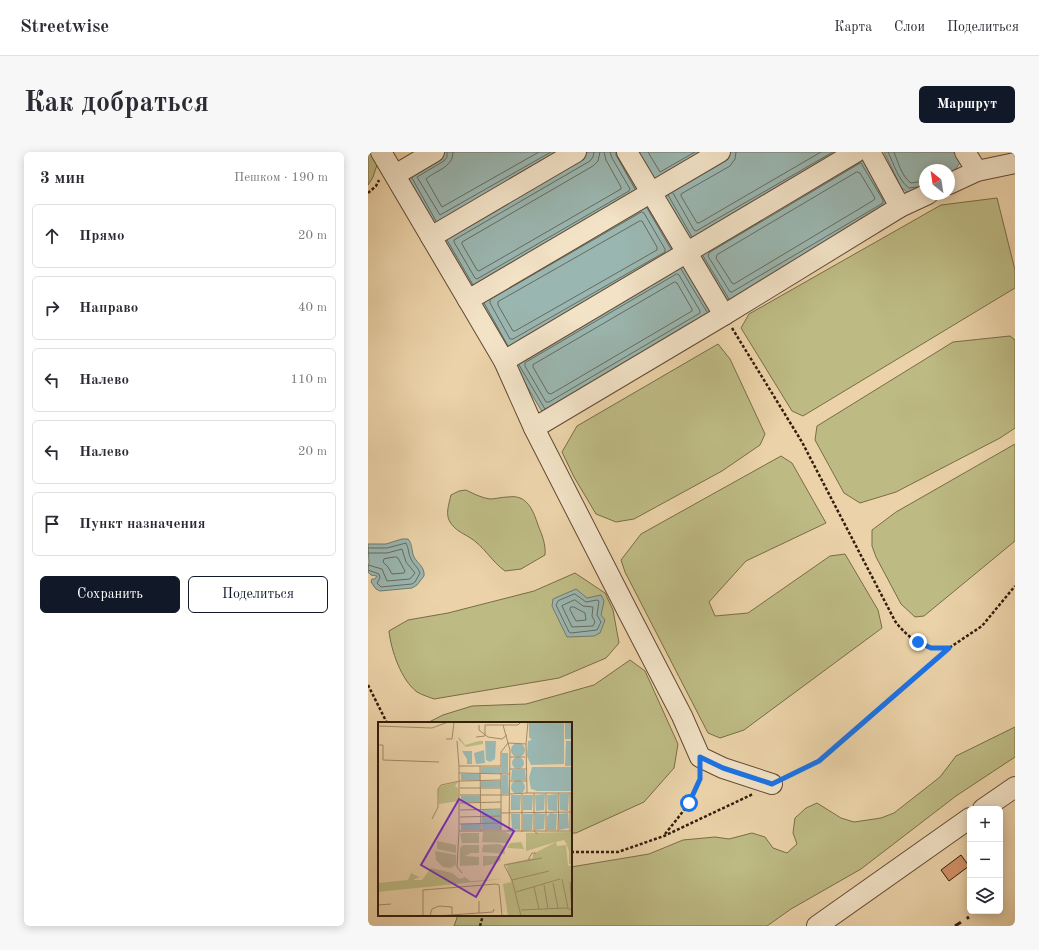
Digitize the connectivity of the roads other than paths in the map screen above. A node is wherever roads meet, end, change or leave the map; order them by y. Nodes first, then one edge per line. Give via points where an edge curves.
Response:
1 (381, 152) edge
2 (434, 152) edge
3 (576, 152) edge
4 (627, 152) edge
5 (720, 152) edge
6 (856, 152) edge
7 (870, 152) edge
8 (965, 152) edge
9 (1015, 163) edge
10 (977, 171) junction
11 (395, 175) junction
12 (955, 181) edge
13 (651, 192) junction
14 (919, 198) edge
15 (900, 207) junction
16 (431, 237) junction
17 (686, 252) junction
18 (468, 300) junction
19 (724, 315) junction
20 (504, 361) junction
21 (534, 428) junction
22 (772, 784) road end
23 (1015, 787) edge
24 (987, 806) edge
25 (967, 820) edge
26 (817, 926) edge

1 - 11 lane
2 - 11 lane
3 - 16 lane
4 - 13 lane
5 - 13 lane
6 - 17 lane
7 - 15 lane
8 - 10 lane
9 - 10 lane
10 - 12 lane
11 - 16 lane
13 - 17 lane
13 - 18 lane
14 - 15 lane
15 - 19 lane
16 - 18 lane
17 - 19 lane
17 - 20 lane
18 - 20 lane
19 - 21 lane
20 - 21 lane
21 - 22 lane via 682,716 700,757 723,768
23 - 24 lane
25 - 26 lane

